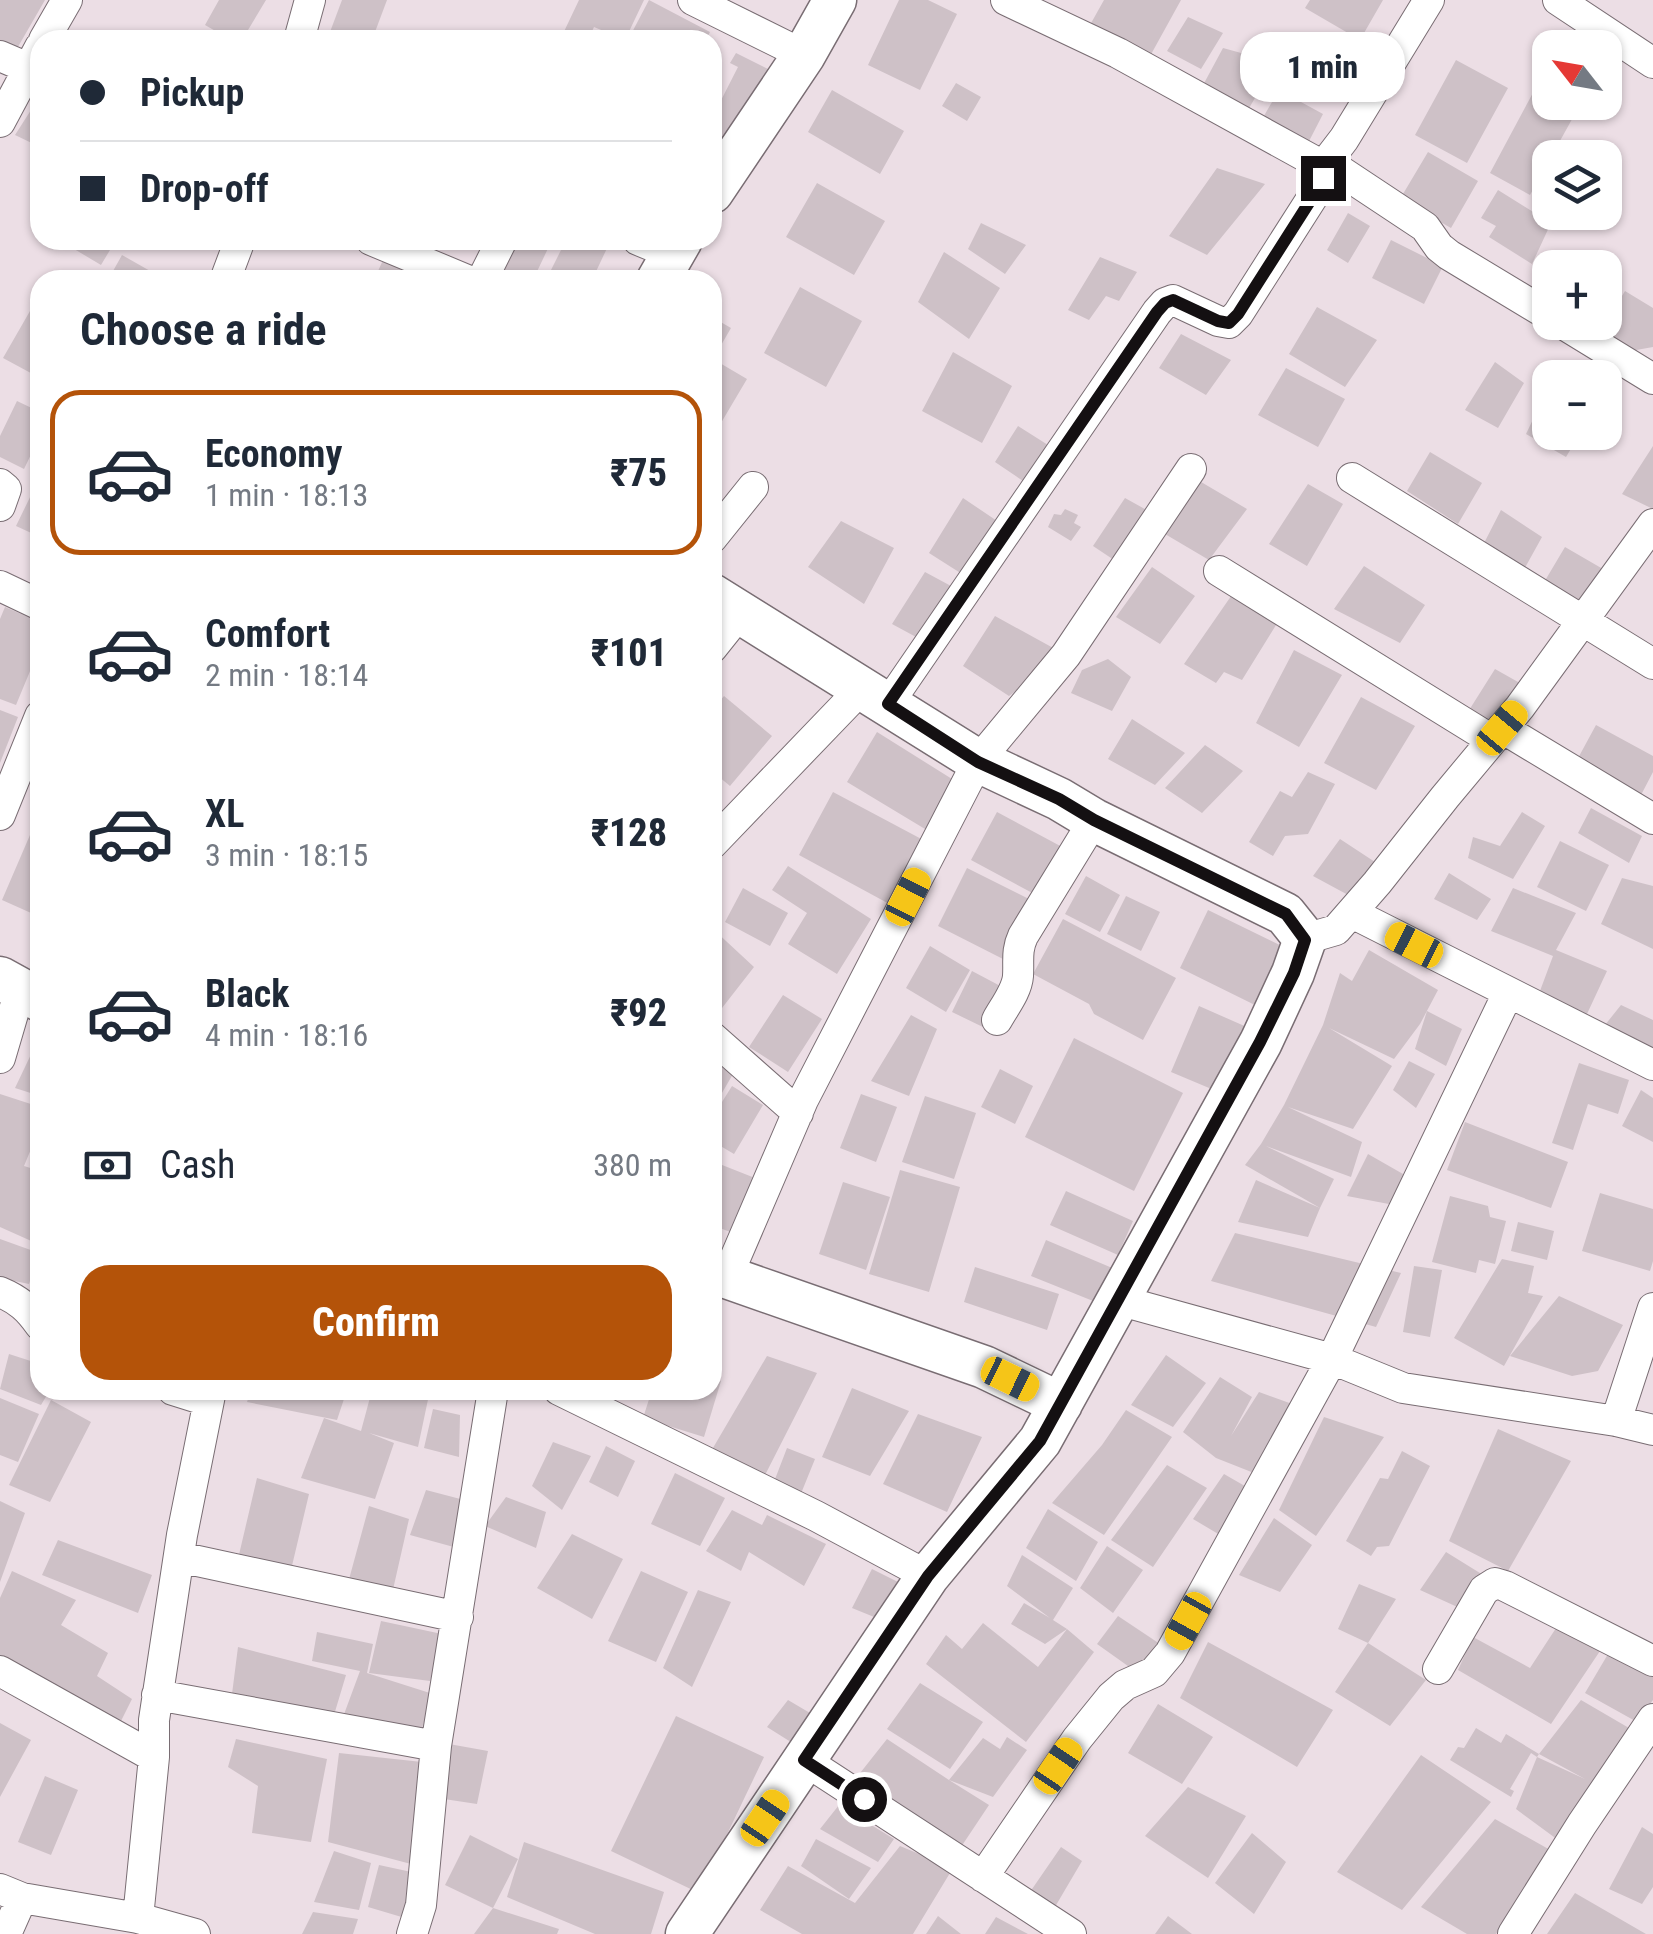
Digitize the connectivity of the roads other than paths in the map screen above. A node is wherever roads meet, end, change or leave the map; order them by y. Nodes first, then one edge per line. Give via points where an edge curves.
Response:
1 (67, 0) edge
2 (310, 0) edge
3 (693, 0) edge
4 (835, 0) edge
5 (1006, 0) edge
6 (1429, 0) edge
7 (1558, 0) edge
8 (50, 30) edge
9 (302, 30) edge
10 (804, 55) junction
11 (23, 57) edge
12 (1653, 63) edge
13 (0, 122) edge
14 (1324, 166) junction
15 (722, 177) edge
16 (395, 250) edge
17 (443, 270) edge
18 (1532, 305) edge
19 (1589, 340) edge
20 (1653, 379) edge
21 (1191, 469) dead end
22 (1352, 478) dead end
23 (0, 484) edge
24 (754, 486) dead end
25 (0, 506) edge
26 (1653, 524) edge
27 (722, 526) edge
28 (1219, 571) dead end
29 (0, 586) edge
30 (30, 600) edge
31 (726, 604) edge
32 (1582, 621) junction
33 (1653, 664) edge
34 (875, 696) junction
35 (1497, 734) junction
36 (30, 741) edge
37 (978, 762) junction
38 (0, 815) edge
39 (1653, 819) edge
40 (1094, 820) junction
41 (722, 835) edge
42 (1352, 912) junction
43 (1305, 940) junction
44 (20, 989) edge
45 (1508, 993) junction
46 (997, 1020) dead end
47 (722, 1046) edge
48 (0, 1058) edge
49 (1653, 1065) edge
50 (798, 1113) junction
51 (722, 1271) edge
52 (722, 1276) edge
53 (0, 1292) edge
54 (1118, 1300) junction
55 (1653, 1308) edge
56 (30, 1311) edge
57 (1332, 1359) junction
58 (208, 1400) edge
59 (491, 1400) edge
60 (579, 1400) edge
61 (1061, 1404) junction
62 (1616, 1421) junction
63 (1653, 1430) edge
64 (178, 1557) junction
65 (928, 1576) junction
66 (458, 1617) junction
67 (1653, 1660) edge
68 (1438, 1669) dead end
69 (0, 1671) edge
70 (158, 1696) junction
71 (1653, 1719) edge
72 (436, 1746) junction
73 (154, 1756) junction
74 (804, 1760) junction
75 (983, 1877) junction
76 (11, 1894) edge
77 (138, 1918) junction
78 (6, 1934) edge
79 (195, 1934) edge
80 (412, 1934) edge
81 (687, 1934) edge
82 (1071, 1934) edge
83 (1513, 1934) edge

1 - 8 street
2 - 9 street
3 - 10 street
4 - 10 main road
5 - 14 street
6 - 14 street
7 - 12 street
10 - 15 main road
11 - 13 street
14 - 18 street via 1425,226 1450,255
14 - 34 street via 1319,187 1229,323 1173,300 1157,312
16 - 17 street
19 - 20 street
21 - 37 street via 1066,655
22 - 32 street
23 - 25 street via 6,489
24 - 27 street
26 - 32 street
28 - 35 street
29 - 30 street
31 - 34 main road
32 - 33 street
32 - 35 street
34 - 37 main road
34 - 41 street
35 - 39 street
35 - 42 street
36 - 38 street
37 - 40 main road
37 - 50 street
40 - 43 main road via 1286,914
40 - 46 street via 1022,936 1015,988
42 - 43 street via 1336,930
42 - 45 street
43 - 54 main road via 1260,1042
44 - 48 street
45 - 49 street
45 - 57 street
47 - 50 street
50 - 51 street
52 - 61 main road via 984,1367
53 - 56 street
54 - 57 street
54 - 61 main road
55 - 62 street
57 - 62 street via 1403,1388
57 - 75 street via 1170,1654 1154,1672 1110,1697
58 - 64 street
59 - 66 street
60 - 65 street
61 - 65 main road via 1040,1441
62 - 63 street
64 - 66 street
64 - 70 street
65 - 74 main road
66 - 72 street
67 - 68 street via 1495,1584 1484,1590
69 - 73 street
70 - 72 street
70 - 73 street
71 - 83 street
72 - 80 street via 421,1906
73 - 77 street
74 - 75 street
74 - 81 main road
75 - 82 street
76 - 77 street
76 - 78 street
77 - 79 street

